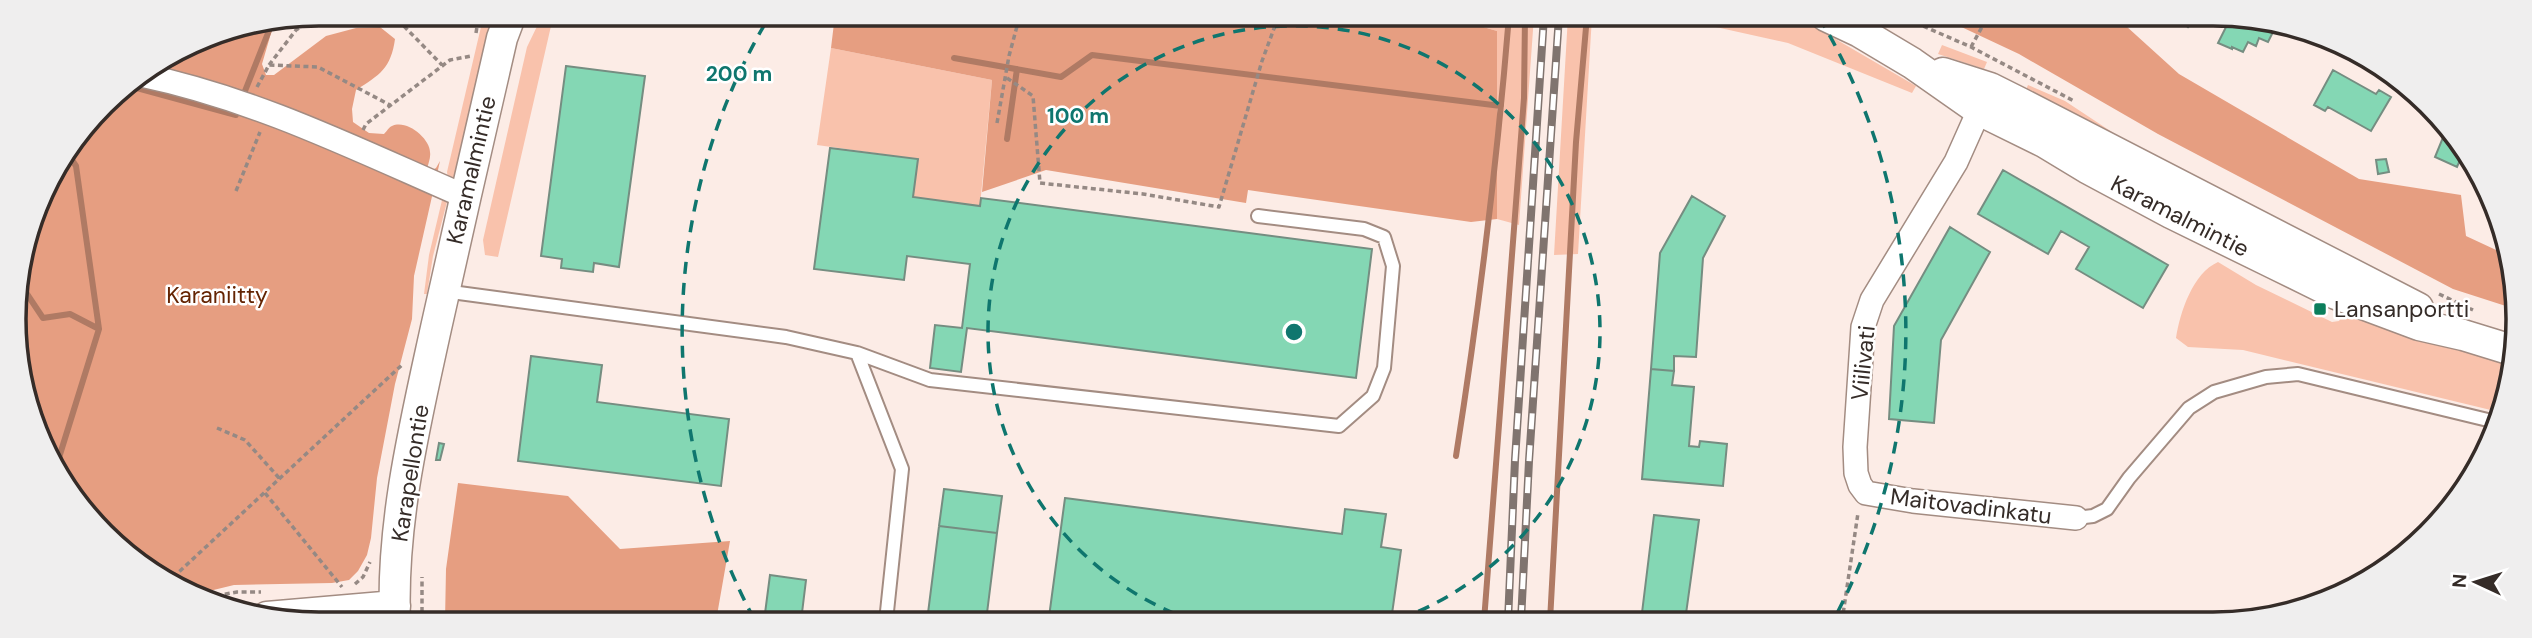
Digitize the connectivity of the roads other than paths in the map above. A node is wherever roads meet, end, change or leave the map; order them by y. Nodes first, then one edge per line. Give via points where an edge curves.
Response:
1 (506, 26) edge
2 (1847, 26) edge
3 (154, 78) edge
4 (1984, 99) junction
5 (464, 196) junction
6 (1258, 216) dead end
7 (444, 291) junction
8 (437, 327) joint
9 (2504, 348) edge
10 (857, 353) junction
11 (2487, 420) edge
12 (1866, 493) joint
13 (2076, 518) joint
14 (395, 612) edge
15 (887, 612) edge

1 - 5 street, Karamalmintie
2 - 4 street, Karamalmintie
3 - 5 street via 248,104
4 - 9 street, Karamalmintie via 2355,274 2463,335
4 - 12 street, Viilivati via 1956,162 1872,300 1863,327 1855,447 1856,473
5 - 7 street, Karamalmintie
6 - 10 lane via 1364,229 1384,237 1393,266 1384,368 1373,397 1339,426 930,380
7 - 8 street, Karamalmintie
7 - 10 lane via 786,337
8 - 14 street, Karapellontie via 402,502
10 - 15 lane via 902,469
11 - 13 lane via 2298,374 2266,377 2214,392 2189,408 2107,509
12 - 13 street, Maitovadinkatu

